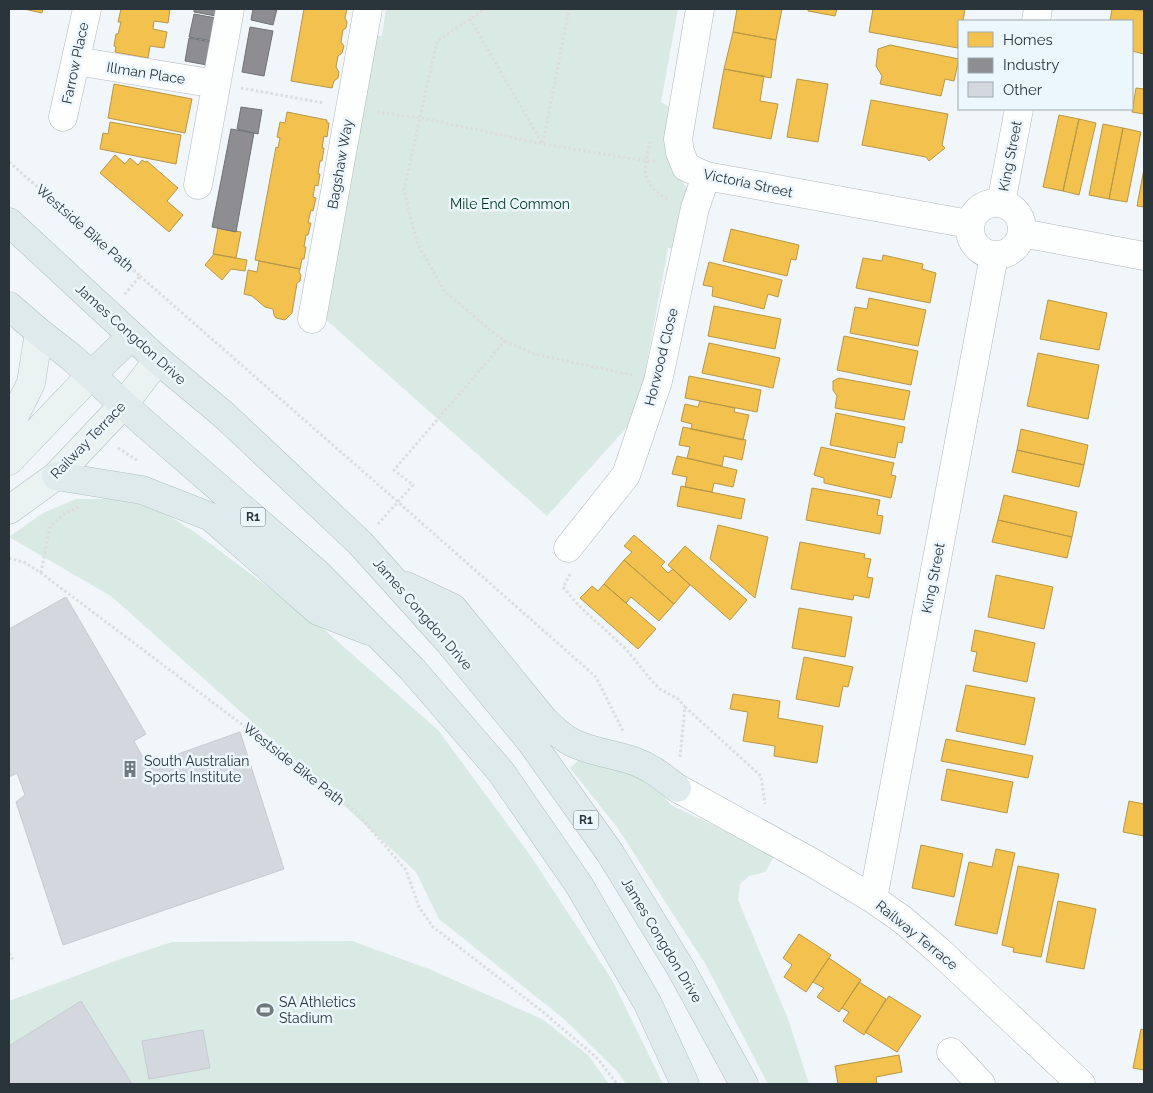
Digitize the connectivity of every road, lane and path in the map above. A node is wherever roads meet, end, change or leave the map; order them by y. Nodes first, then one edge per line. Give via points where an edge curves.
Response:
1 (87, 9) edge
2 (230, 9) edge
3 (368, 9) edge
4 (485, 9) edge
5 (569, 9) edge
6 (700, 9) edge
7 (470, 19) junction
8 (76, 62) junction
9 (216, 84) junction
10 (350, 108) junction
11 (1019, 110) edge
12 (63, 117) dead end
13 (421, 118) junction
14 (543, 144) junction
15 (680, 152) junction
16 (9, 162) edge
17 (706, 176) junction
18 (198, 185) dead end
19 (1001, 203) junction
20 (9, 222) edge
21 (970, 224) junction
22 (1022, 232) junction
23 (994, 256) junction
24 (1144, 256) edge
25 (140, 276) junction
26 (122, 298) dead end
27 (9, 306) edge
28 (312, 319) dead end
29 (39, 332) junction
30 (132, 336) junction
31 (505, 341) junction
32 (158, 360) junction
33 (91, 374) junction
34 (658, 381) junction
35 (124, 404) junction
36 (9, 427) edge
37 (9, 461) edge
38 (56, 476) junction
39 (398, 502) junction
40 (84, 505) dead end
41 (9, 510) edge
42 (360, 543) junction
43 (568, 548) joint
44 (9, 558) edge
45 (41, 573) junction
46 (393, 580) junction
47 (377, 634) junction
48 (685, 707) junction
49 (625, 735) dead end
50 (678, 776) junction
51 (765, 804) dead end
52 (873, 899) junction
53 (9, 953) edge
54 (14, 962) dead end
55 (951, 1052) dead end
56 (617, 1084) edge
57 (685, 1084) edge
58 (744, 1084) edge
59 (981, 1084) edge
60 (1081, 1084) edge

1 - 8 street, Farrow Place
2 - 9 street
3 - 10 street, Bagshaw Way
4 - 7 path
5 - 14 path
6 - 15 street via 678,139
7 - 13 path via 437,41
7 - 14 path
8 - 9 street, Illman Place
8 - 12 street, Farrow Place
9 - 10 path
9 - 18 street
10 - 13 path
10 - 28 street, Bagshaw Way
11 - 19 street, King Street
13 - 14 path
13 - 31 path via 404,190 417,243 444,292
14 - 15 path via 646,161 670,161
15 - 17 street, Victoria Street via 686,167
16 - 25 path, Westside Bike Path
17 - 21 street, Victoria Street
17 - 34 street, Horwood Close via 695,208
19 - 21 street via 987,204 974,214
19 - 22 street via 1012,208 1021,220
20 - 30 highway, James Congdon Drive / R1
21 - 23 street via 972,242 980,251
22 - 23 street via 1019,242 1009,253
22 - 24 street
23 - 52 street, King Street
25 - 26 path, Westside Bike Path
25 - 39 path
27 - 29 highway, R1
29 - 33 highway, R1
29 - 36 main road via 31,382
30 - 32 highway, James Congdon Drive / R1
30 - 33 highway
31 - 34 path via 534,354
31 - 39 path via 394,470 413,485
32 - 35 main road, Railway Terrace
32 - 42 highway, James Congdon Drive / R1 via 224,416
33 - 35 highway, R1
33 - 37 main road
34 - 43 street, Horwood Close via 626,475
35 - 38 main road, Railway Terrace
35 - 47 highway, R1 via 317,574
38 - 41 main road, Railway Terrace
38 - 47 highway via 142,490 211,517 318,611
39 - 42 path
39 - 49 path via 596,678
40 - 45 path via 65,513 50,526
42 - 46 highway, James Congdon Drive / R1
43 - 48 path via 578,564 563,588 626,649 660,689
44 - 45 path, Westside Bike Path via 26,563
45 - 56 path, Westside Bike Path via 356,812 406,870 419,906 433,927 543,1012 598,1059
46 - 50 highway via 453,608 558,733 603,754
46 - 58 highway, James Congdon Drive / R1 via 449,642 530,742 610,852 680,967
47 - 57 highway, R1 via 412,669 501,772 579,885 648,1004
48 - 50 path
48 - 51 path via 761,776
50 - 52 street, Railway Terrace
52 - 60 street, Railway Terrace via 939,951
53 - 54 path
55 - 59 street

